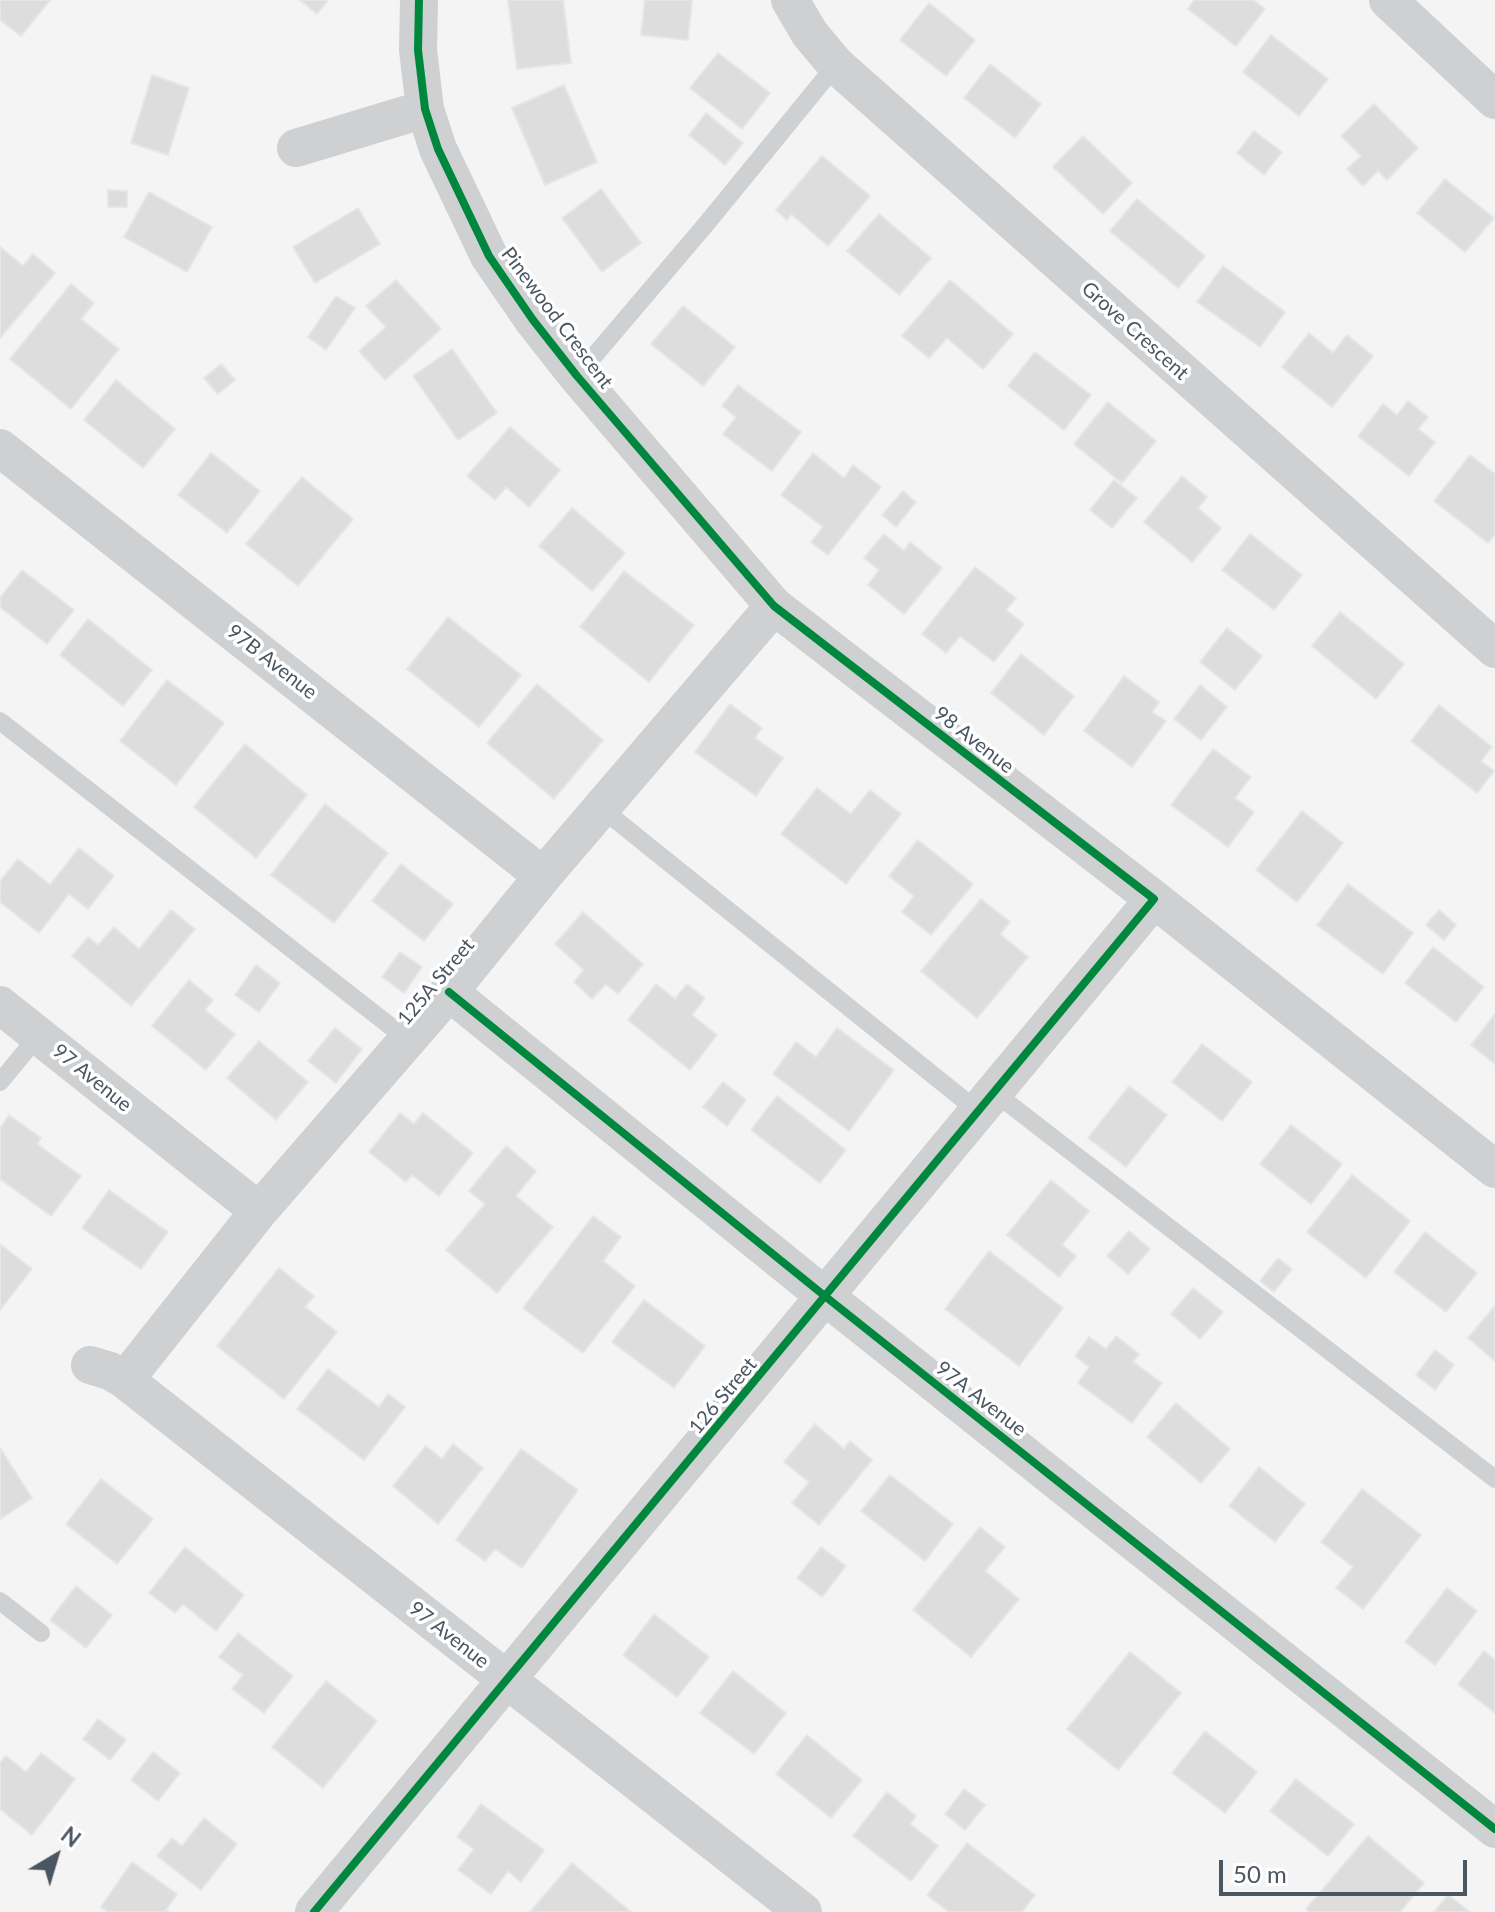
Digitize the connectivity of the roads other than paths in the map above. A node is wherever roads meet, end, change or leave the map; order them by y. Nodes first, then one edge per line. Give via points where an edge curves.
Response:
1 (419, 0) edge
2 (790, 0) edge
3 (1388, 0) edge
4 (836, 65) junction
5 (1495, 100) edge
6 (425, 109) junction
7 (296, 148) dead end
8 (577, 376) junction
9 (0, 448) edge
10 (774, 606) junction
11 (1495, 649) edge
12 (0, 721) edge
13 (601, 808) junction
14 (543, 876) junction
15 (1154, 899) junction
16 (449, 992) junction
17 (0, 1005) edge
18 (39, 1035) junction
19 (408, 1040) junction
20 (0, 1082) edge
21 (987, 1103) junction
22 (1495, 1169) edge
23 (259, 1211) junction
24 (826, 1297) junction
25 (90, 1365) dead end
26 (125, 1380) junction
27 (1495, 1479) edge
28 (0, 1601) edge
29 (41, 1633) dead end
30 (507, 1680) junction
31 (1495, 1829) edge
32 (314, 1912) edge
33 (803, 1912) edge

1 - 6 street, Pinewood Crescent
2 - 4 street, Grove Crescent
3 - 5 street
4 - 8 lane
4 - 11 street, Grove Crescent
6 - 7 street
6 - 8 street, Pinewood Crescent via 438,149 489,256
8 - 10 street, Pinewood Crescent
9 - 14 street, 97B Avenue
10 - 13 street, 125A Street
10 - 15 street, 98 Avenue
12 - 19 lane
13 - 14 street, 125A Street
13 - 21 lane
14 - 16 street, 125A Street
15 - 21 street, 126 Street
15 - 22 street, 98 Avenue
16 - 19 street, 125A Street
16 - 24 street, 97A Avenue
17 - 18 street, 97 Avenue
18 - 20 lane
18 - 23 street, 97 Avenue
19 - 23 street, 125A Street
21 - 24 street, 126 Street
21 - 27 lane
23 - 26 street, 125A Street
24 - 30 street, 126 Street
24 - 31 street, 97A Avenue
25 - 26 street, 97 Avenue
26 - 30 street, 97 Avenue
28 - 29 lane
30 - 32 street, 126 Street
30 - 33 street, 97 Avenue

